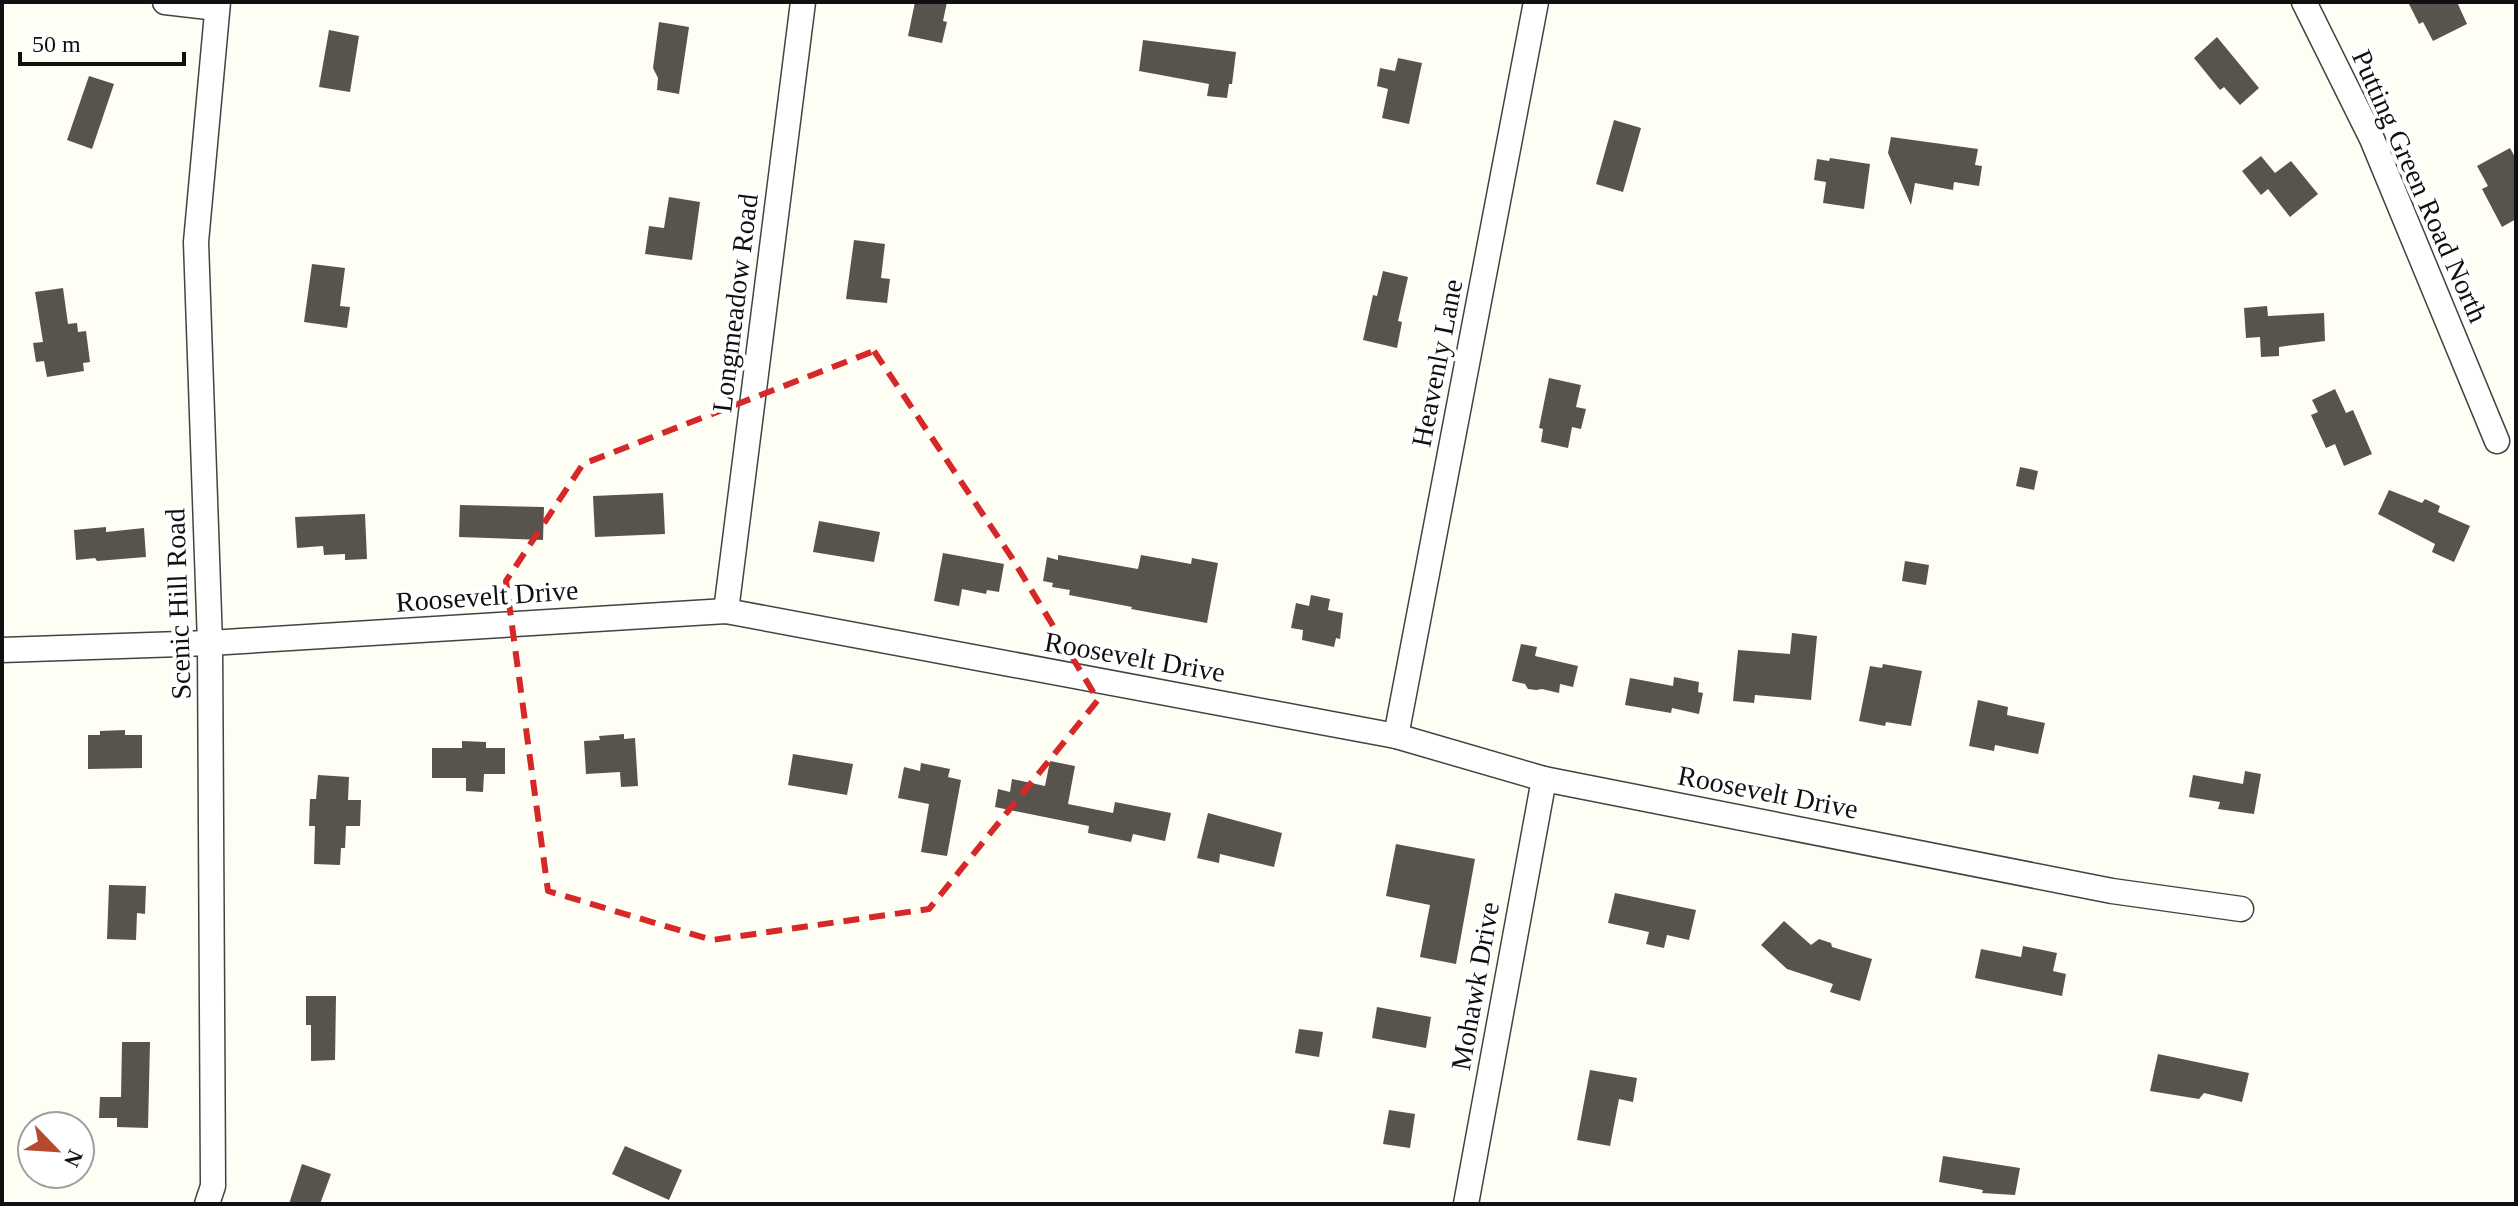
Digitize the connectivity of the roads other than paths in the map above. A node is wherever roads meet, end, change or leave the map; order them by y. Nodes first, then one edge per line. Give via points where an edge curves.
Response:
1 (165, 2) edge
2 (803, 2) edge
3 (1536, 2) edge
4 (2304, 2) edge
5 (218, 5) edge
6 (2497, 441) dead end
7 (726, 611) junction
8 (210, 643) junction
9 (2, 650) edge
10 (1396, 736) junction
11 (1544, 779) junction
12 (2241, 909) dead end
13 (207, 1204) edge
14 (1466, 1204) edge

1 - 5 street
2 - 7 street, Longmeadow Road
3 - 10 street, Heavenly Lane
4 - 6 street, Putting Green Road North via 2372,139
5 - 8 street, Scenic Hill Road via 196,242
7 - 8 street, Roosevelt Drive
7 - 10 street, Roosevelt Drive
8 - 9 street, Roosevelt Drive
8 - 13 street, Scenic Hill Road via 213,1186
10 - 11 street, Roosevelt Drive
11 - 12 street, Roosevelt Drive via 2112,891
11 - 14 street, Mohawk Drive

